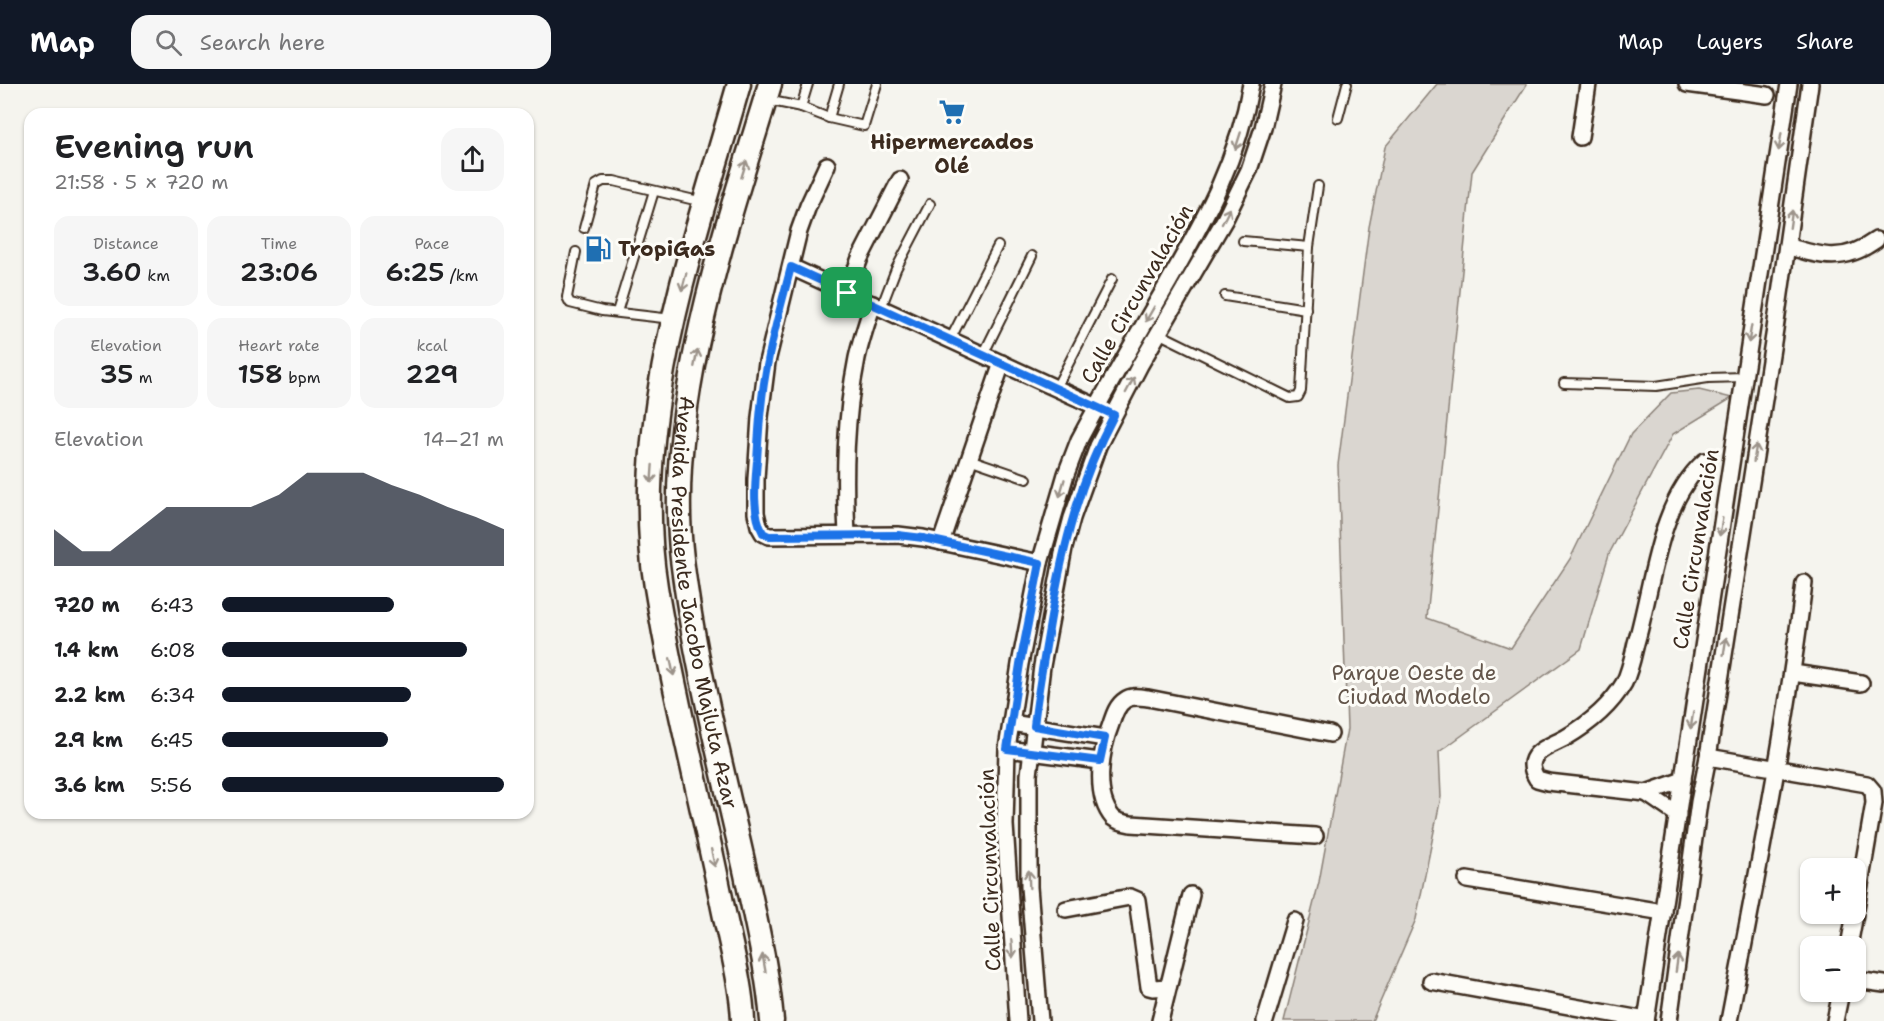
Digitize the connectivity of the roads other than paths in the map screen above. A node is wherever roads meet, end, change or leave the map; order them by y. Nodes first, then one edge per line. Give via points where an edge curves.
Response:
1 (739, 84) edge
2 (808, 84) edge
3 (839, 84) edge
4 (877, 84) edge
5 (1251, 84) edge
6 (1273, 84) edge
7 (1347, 84) edge
8 (1588, 84) edge
9 (1687, 84) edge
10 (1789, 84) edge
11 (1810, 84) edge
12 (768, 92) edge
13 (1767, 95) dead end
14 (801, 107) junction
15 (830, 118) junction
16 (1338, 118) dead end
17 (1580, 137) dead end
18 (827, 165) dead end
19 (900, 180) dead end
20 (1318, 186) dead end
21 (654, 191) junction
22 (705, 203) junction
23 (930, 204) dead end
24 (584, 228) dead end
25 (1876, 240) dead end
26 (1243, 241) dead end
27 (998, 246) dead end
28 (1787, 246) junction
29 (1310, 247) junction
30 (576, 252) dead end
31 (1032, 256) dead end
32 (791, 267) junction
33 (1112, 279) dead end
34 (847, 293) junction
35 (1225, 296) dead end
36 (877, 306) junction
37 (1306, 309) junction
38 (617, 312) junction
39 (674, 319) junction
40 (1160, 334) junction
41 (950, 340) junction
42 (983, 355) junction
43 (1002, 363) junction
44 (1743, 377) junction
45 (1564, 383) dead end
46 (1056, 388) junction
47 (1097, 407) junction
48 (1114, 415) junction
49 (969, 459) junction
50 (1705, 461) dead end
51 (1027, 478) dead end
52 (847, 535) junction
53 (941, 542) junction
54 (1040, 563) junction
55 (1804, 583) dead end
56 (1793, 673) junction
57 (1860, 682) dead end
58 (1011, 723) junction
59 (1034, 726) junction
60 (1330, 734) dead end
61 (1105, 738) junction
62 (1007, 749) junction
63 (1030, 753) junction
64 (1708, 757) junction
65 (1100, 761) junction
66 (1778, 769) junction
67 (1683, 780) junction
68 (1646, 794) junction
69 (1680, 798) junction
70 (1699, 802) junction
71 (1678, 815) junction
72 (1315, 836) dead end
73 (1865, 858) edge
74 (1467, 880) dead end
75 (1191, 895) dead end
76 (1066, 909) dead end
77 (1663, 912) junction
78 (1294, 921) dead end
79 (1431, 981) dead end
80 (1866, 981) edge
81 (1884, 984) edge
82 (1168, 987) junction
83 (1839, 1002) edge
84 (743, 1021) edge
85 (772, 1021) edge
86 (1018, 1021) edge
87 (1040, 1021) edge
88 (1160, 1021) edge
89 (1265, 1021) edge
90 (1646, 1021) edge
91 (1669, 1021) edge
92 (1729, 1021) edge
93 (1835, 1021) edge

1 - 22 main road, Avenida Presidente Jacobo Majluta Azar
2 - 14 lane
3 - 15 lane
4 - 15 lane via 864,126
5 -> 47 street, Calle Circunvalación via 1234,154 1209,212
40 -> 6 street, Calle Circunvalación via 1249,170
7 - 16 lane
8 - 17 street
9 - 13 street
10 -> 44 street, Calle Circunvalación
28 -> 11 street, Calle Circunvalación
12 - 14 lane
85 -> 12 main road, Avenida Presidente Jacobo Majluta Azar via 762,947 702,675 682,558 679,498 684,427 702,327
14 - 15 lane
18 - 32 street via 799,231
19 - 34 street via 860,258
20 - 29 lane
21 - 22 lane
21 - 24 lane via 603,181 596,185
21 - 38 lane
22 -> 39 main road, Avenida Presidente Jacobo Majluta Azar
23 - 36 lane
25 - 28 street via 1841,256 1821,256
26 - 29 lane
27 - 41 lane
64 -> 28 street, Calle Circunvalación
29 - 37 lane
30 - 38 lane via 567,297 570,303
31 - 42 lane
32 - 34 street
32 - 52 street via 767,362 760,417 756,479 759,526 769,536
33 - 46 lane
34 - 36 street
35 - 37 lane
36 - 41 street
36 - 52 street via 857,357 848,416 844,478
37 - 40 lane via 1298,397 1290,398
38 - 39 lane
39 -> 84 main road, Avenida Presidente Jacobo Majluta Azar via 656,418 651,490 656,586
48 -> 40 street, Calle Circunvalación
41 - 42 street
42 - 43 street
43 - 46 street
43 - 49 street
44 - 45 lane via 1656,386
44 -> 67 street, Calle Circunvalación
46 - 47 street
47 - 48 street
47 -> 54 street, Calle Circunvalación via 1079,440
48 - 59 street, Calle Circunvalación via 1085,480 1064,548
49 - 51 lane
49 - 53 street
50 - 68 street via 1686,482 1673,509 1656,559 1627,678 1614,700 1574,732 1536,755 1532,765 1537,779 1548,782
52 - 53 street via 898,535
53 - 54 street
54 - 58 street, Calle Circunvalación
55 - 56 street
56 - 57 street
56 - 66 street
58 - 59 street
58 - 62 street, Calle Circunvalación
59 - 61 street
59 - 63 street, Calle Circunvalación
60 - 61 street via 1133,697 1118,707
61 - 65 street
62 - 63 street
62 -> 86 street, Calle Circunvalación via 1005,825
63 - 65 street
87 -> 63 street, Calle Circunvalación via 1029,886
64 - 66 street
64 - 70 street, Calle Circunvalación
65 - 72 street via 1104,797 1117,821
66 - 73 street via 1868,784 1874,803
66 - 92 street
67 - 68 street
67 - 69 street, Calle Circunvalación
68 - 71 street
69 - 70 street
69 - 71 street, Calle Circunvalación
91 -> 70 street, Calle Circunvalación
71 - 77 street, Calle Circunvalación
74 - 77 street
75 - 82 street
76 - 82 street via 1130,897 1137,900 1149,987
77 - 90 street, Calle Circunvalación
78 - 89 street
79 - 90 street
80 - 81 street
82 - 88 street
83 - 93 street

